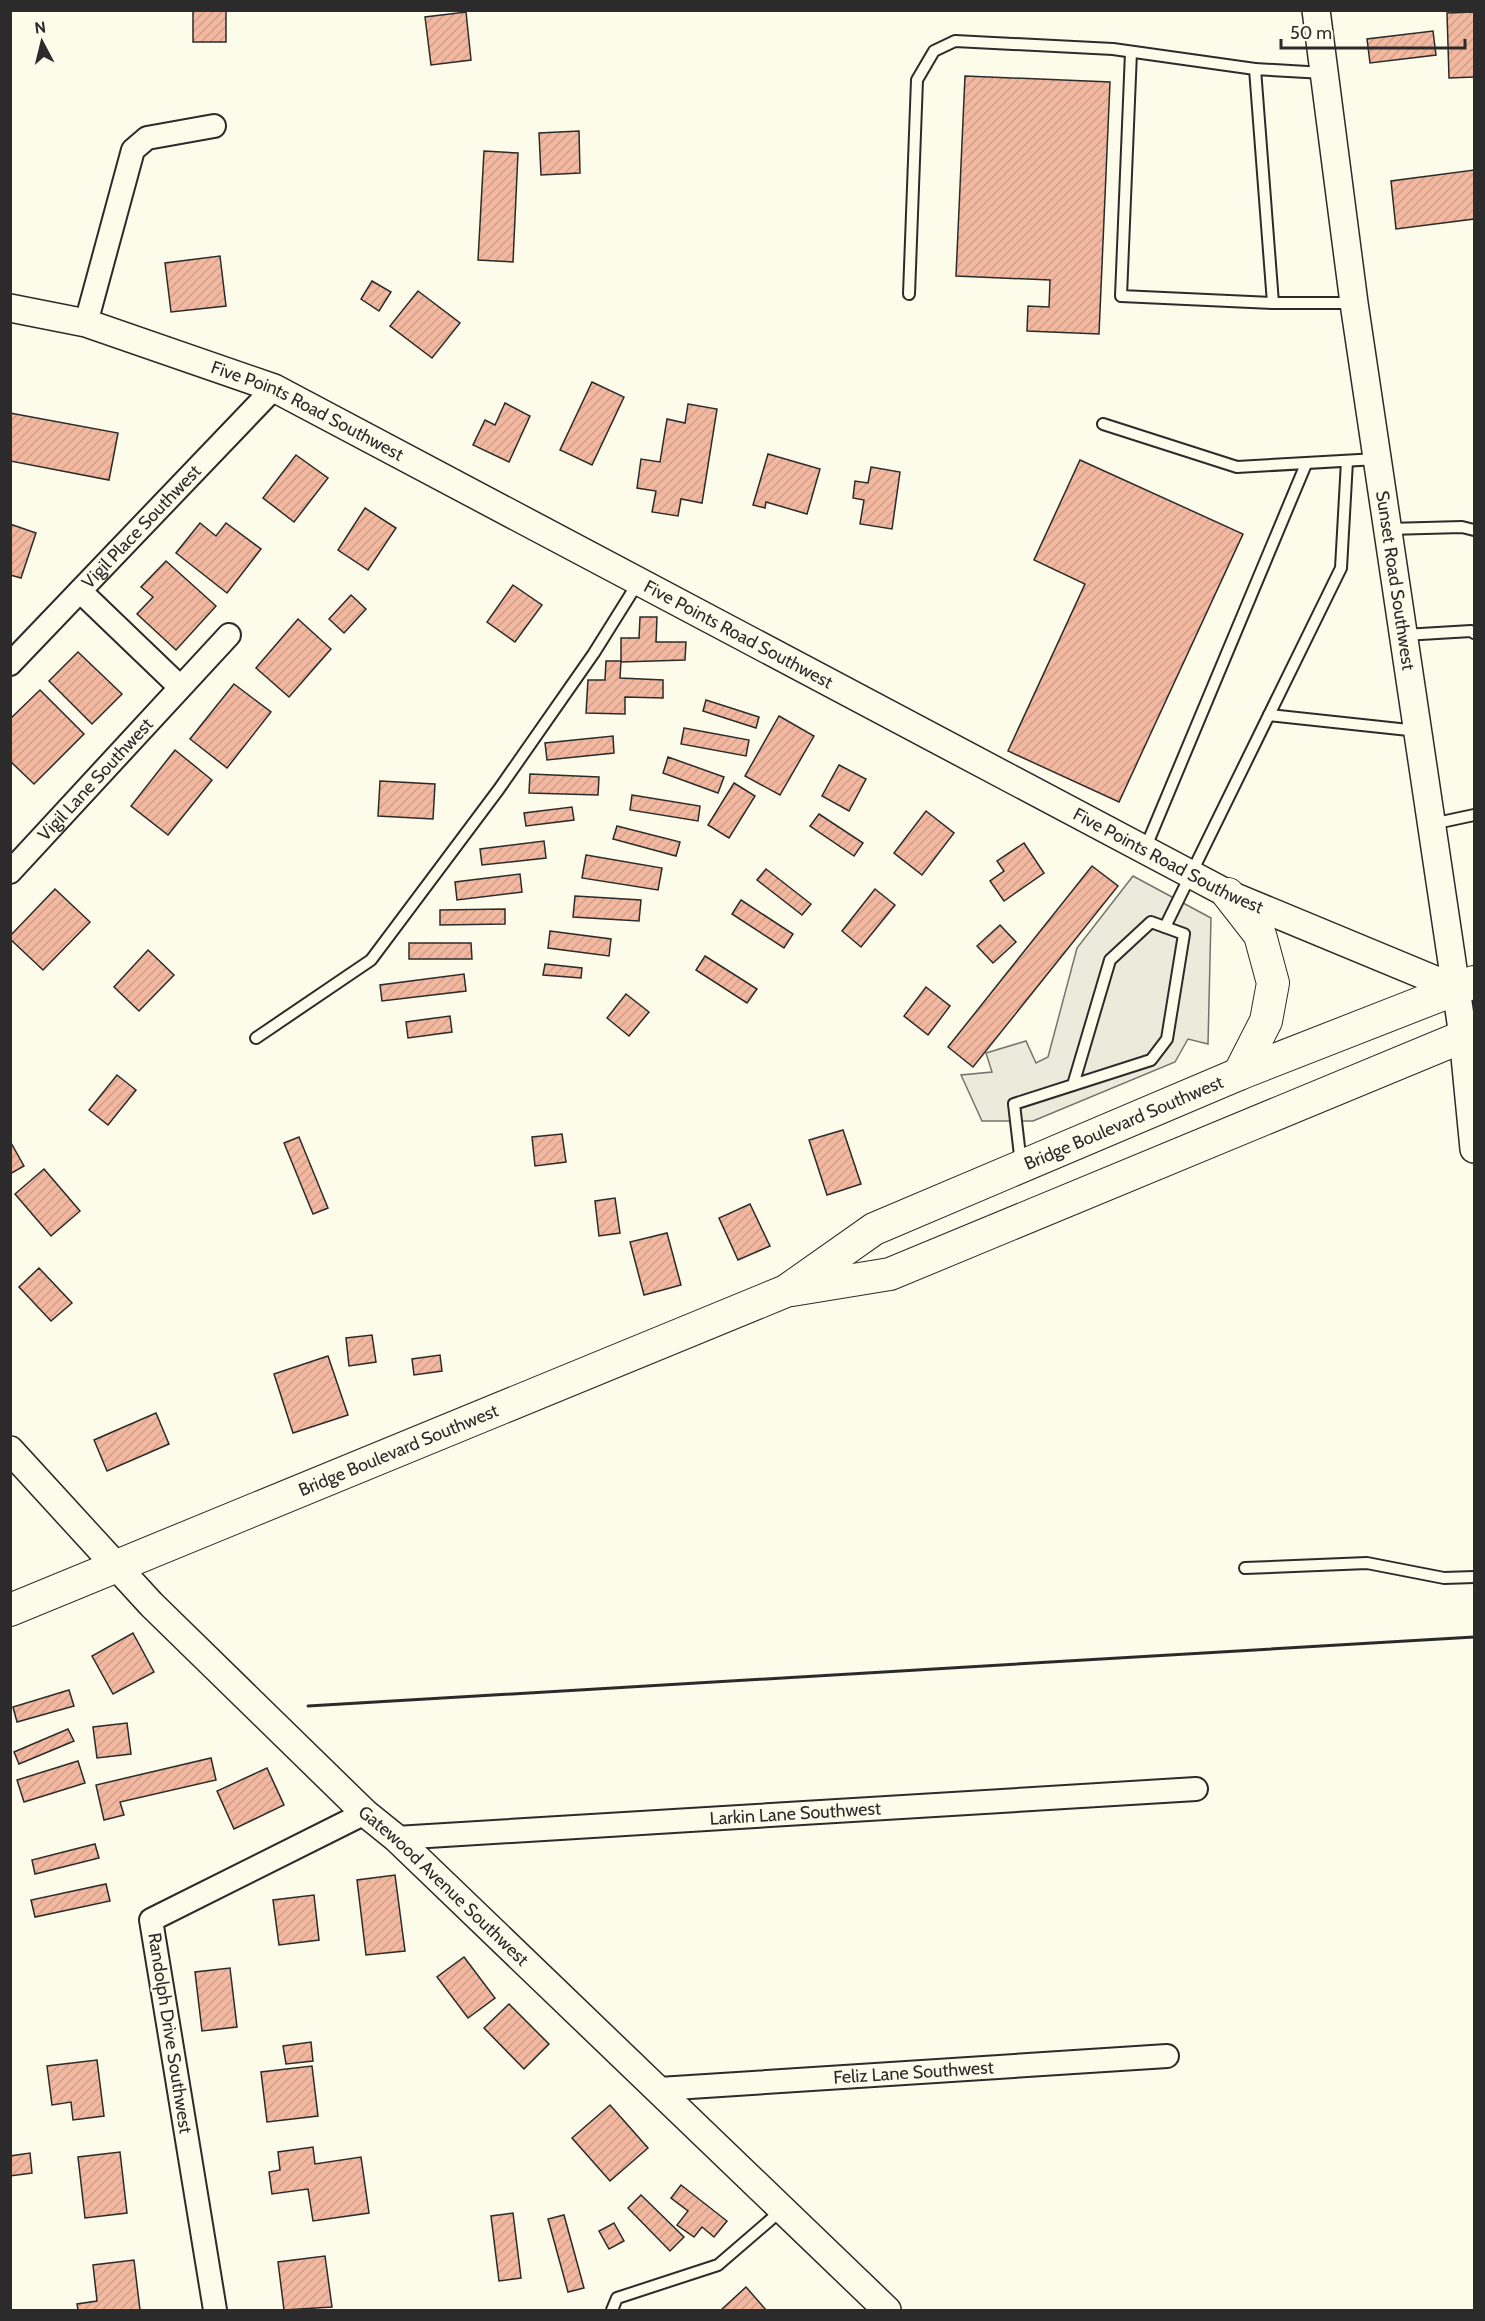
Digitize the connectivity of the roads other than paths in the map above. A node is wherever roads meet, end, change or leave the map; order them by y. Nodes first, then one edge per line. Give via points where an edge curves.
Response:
1 (1316, 10) edge
2 (1131, 52) junction
3 (1255, 69) junction
4 (1324, 74) junction
5 (214, 126) dead end
6 (909, 294) dead end
7 (1273, 303) junction
8 (1354, 303) junction
9 (10, 308) edge
10 (86, 323) junction
11 (274, 388) junction
12 (1103, 424) dead end
13 (1377, 459) junction
14 (1347, 461) junction
15 (1306, 464) junction
16 (1388, 529) junction
17 (1474, 530) edge
18 (640, 581) junction
19 (80, 591) junction
20 (1474, 633) edge
21 (229, 635) dead end
22 (1403, 635) junction
23 (10, 663) edge
24 (180, 687) junction
25 (1269, 715) junction
26 (1418, 731) junction
27 (1474, 815) edge
28 (1432, 824) junction
29 (1144, 850) junction
30 (10, 872) edge
31 (1191, 875) junction
32 (1228, 894) junction
33 (1165, 927) junction
34 (1466, 985) edge
35 (1469, 1034) edge
36 (256, 1038) dead end
37 (1239, 1074) junction
38 (1073, 1085) junction
39 (1474, 1149) edge
40 (1021, 1167) junction
41 (786, 1291) junction
42 (10, 1450) edge
43 (114, 1566) junction
44 (1245, 1568) dead end
45 (1474, 1577) edge
46 (10, 1610) edge
47 (1196, 1789) dead end
48 (364, 1813) junction
49 (396, 1838) junction
50 (1167, 2056) dead end
51 (659, 2089) junction
52 (783, 2209) junction
53 (215, 2310) edge
54 (612, 2310) edge
55 (887, 2310) edge

1 - 4 street, Sunset Road Southwest
2 - 3 lane
2 - 6 lane via 955,41 934,51 917,80
2 - 7 lane via 1121,296
3 - 4 lane
3 - 7 lane
4 - 8 street, Sunset Road Southwest
5 - 10 street via 147,138 133,150
7 - 8 lane
8 - 13 street, Sunset Road Southwest
9 - 10 street, Five Points Road Southwest
10 - 11 street, Five Points Road Southwest
11 - 18 street, Five Points Road Southwest
11 - 19 street, Vigil Place Southwest
12 - 15 lane via 1237,467
13 - 14 lane
13 - 16 street, Sunset Road Southwest
14 - 15 lane
14 - 25 lane via 1341,568
15 - 29 lane
16 - 17 lane
16 - 22 street, Sunset Road Southwest
18 - 29 street, Five Points Road Southwest
18 - 36 lane via 506,779 371,960
19 - 23 street, Vigil Place Southwest
19 - 24 street
20 - 22 lane
21 - 24 street, Vigil Lane Southwest
22 - 26 street, Sunset Road Southwest
24 - 30 street, Vigil Lane Southwest
25 - 26 lane
25 - 31 lane
26 - 28 street, Sunset Road Southwest
27 - 28 lane
28 - 34 street, Sunset Road Southwest
29 - 31 street, Five Points Road Southwest
31 - 32 street, Five Points Road Southwest
31 - 33 lane
32 - 34 street, Five Points Road Southwest
32 - 37 main road via 1260,935 1273,983 1266,1021
33 - 38 lane via 1151,922 1110,960
33 - 38 lane via 1184,934 1167,1039 1151,1060
34 - 35 street, Sunset Road Southwest
34 - 37 main road, Bridge Boulevard Southwest
35 - 39 street, Sunset Road Southwest
35 - 41 main road, Bridge Boulevard Southwest via 890,1274
37 - 40 main road, Bridge Boulevard Southwest
38 - 40 lane via 1014,1104
40 - 41 main road, Bridge Boulevard Southwest via 873,1229
41 - 43 main road, Bridge Boulevard Southwest
42 - 43 street, Gatewood Avenue Southwest
43 - 46 main road, Bridge Boulevard Southwest
43 - 48 street, Gatewood Avenue Southwest
44 - 45 lane via 1367,1563 1444,1578
47 - 49 street, Larkin Lane Southwest
48 - 49 street, Gatewood Avenue Southwest
48 - 53 street, Randolph Drive Southwest via 151,1920
49 - 51 street, Gatewood Avenue Southwest
50 - 51 street, Feliz Lane Southwest
51 - 52 street, Gatewood Avenue Southwest
52 - 54 lane via 718,2265 617,2298
52 - 55 street, Gatewood Avenue Southwest

